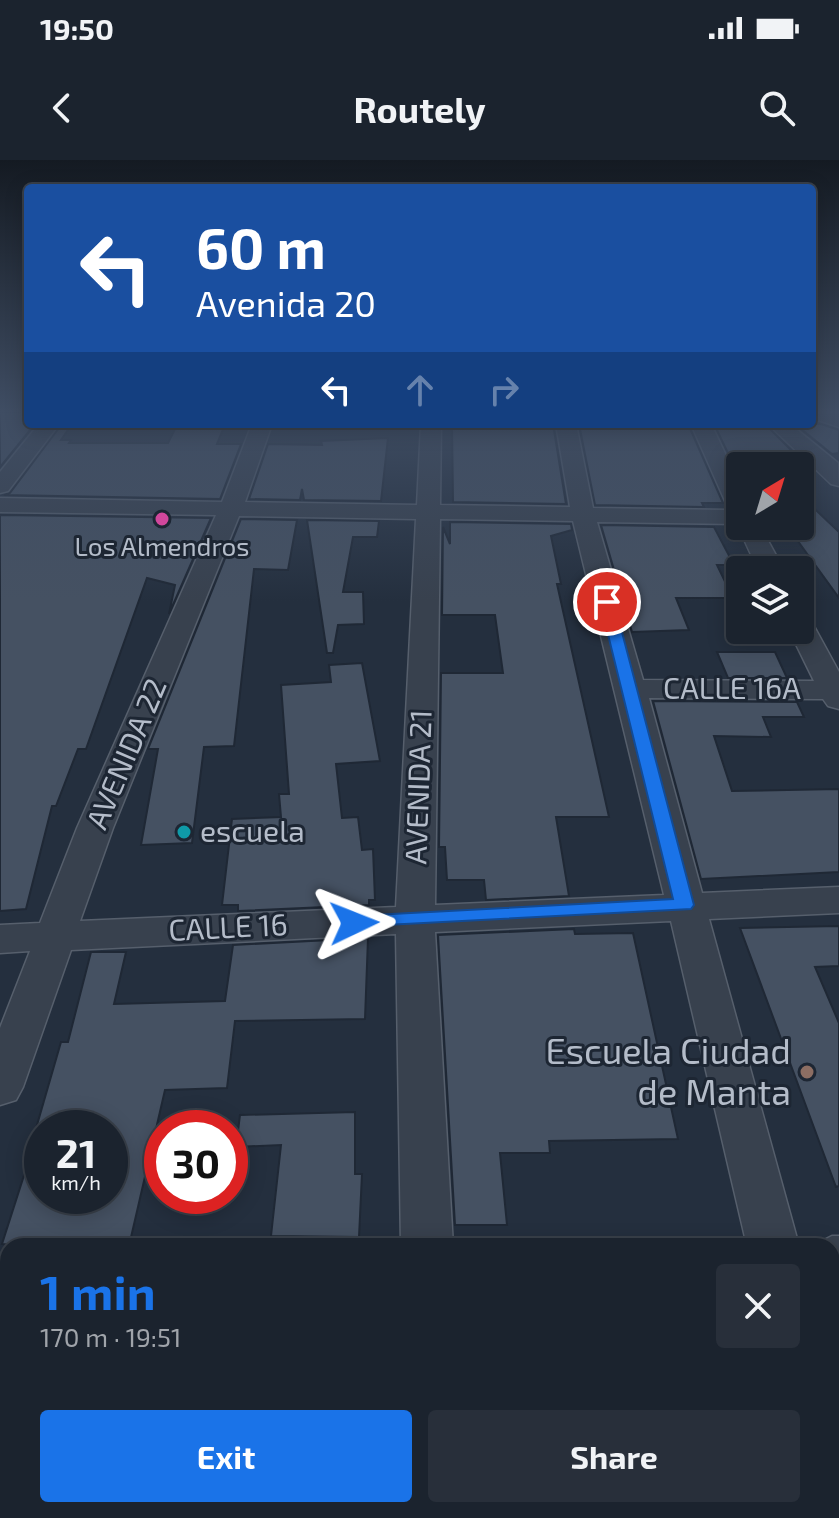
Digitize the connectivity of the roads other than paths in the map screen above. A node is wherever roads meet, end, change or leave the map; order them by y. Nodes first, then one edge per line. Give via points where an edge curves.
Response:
1 (243, 474) edge
2 (429, 474) edge
3 (575, 474) edge
4 (0, 505) edge
5 (231, 508) junction
6 (428, 512) junction
7 (583, 515) junction
8 (726, 517) edge
9 (810, 644) edge
10 (631, 689) junction
11 (836, 695) edge
12 (839, 900) edge
13 (684, 905) junction
14 (415, 920) junction
15 (53, 936) junction
16 (0, 939) edge
17 (0, 1087) edge
18 (427, 1238) edge
19 (771, 1238) edge

1 - 5 street, AVENIDA 22
2 - 6 street, AVENIDA 21
3 - 7 street
4 - 5 street
5 - 6 street
5 - 15 street, AVENIDA 22
6 - 7 street
6 - 14 street, AVENIDA 21
7 - 8 street
7 - 10 street
9 - 11 street
10 - 11 street, CALLE 16A
10 - 13 street
12 - 13 street, CALLE 16
13 - 14 street, CALLE 16
13 - 19 street
14 - 15 street, CALLE 16
14 - 18 street, AVENIDA 21
15 - 16 street, CALLE 16
15 - 17 street, AVENIDA 22

